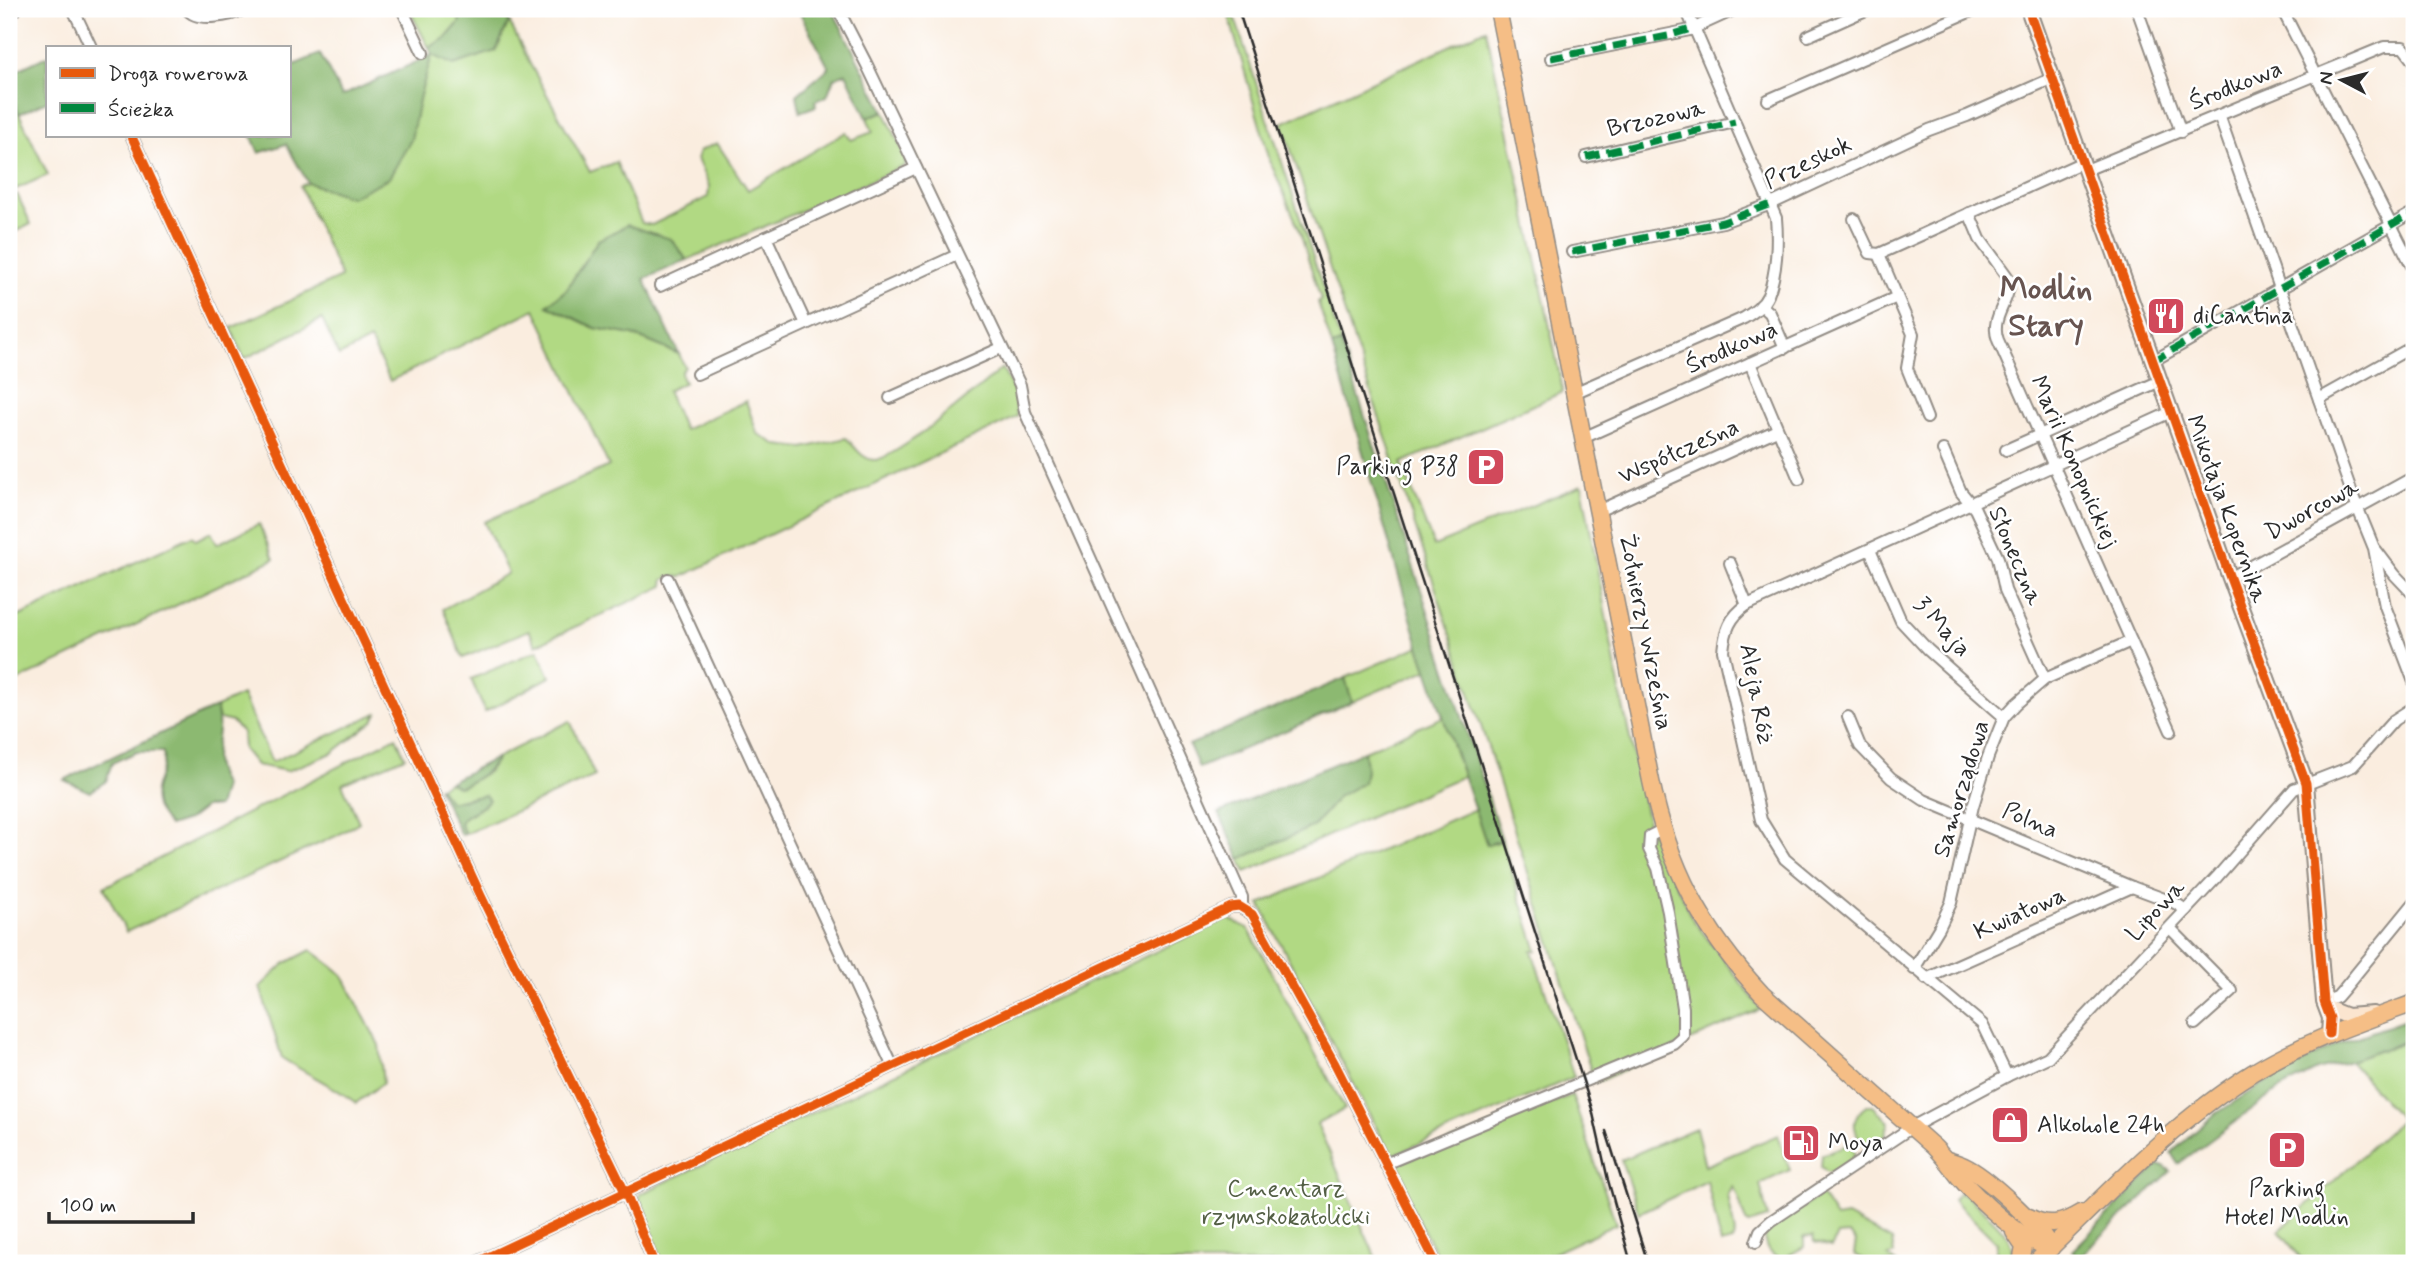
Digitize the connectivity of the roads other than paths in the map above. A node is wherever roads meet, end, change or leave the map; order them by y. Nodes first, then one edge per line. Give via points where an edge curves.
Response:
1 (14, 9) edge
2 (73, 9) edge
3 (187, 9) edge
4 (245, 9) edge
5 (401, 9) edge
6 (838, 9) edge
7 (1498, 9) edge
8 (1686, 9) edge
9 (1736, 9) edge
10 (1868, 9) edge
11 (1976, 9) edge
12 (2028, 9) edge
13 (2137, 9) edge
14 (2282, 9) edge
15 (9, 11) edge
16 (1694, 28) junction
17 (1808, 36) dead end
18 (91, 46) edge
19 (423, 53) dead end
20 (1551, 58) dead end
21 (2414, 61) edge
22 (2318, 75) junction
23 (2053, 78) junction
24 (1768, 100) dead end
25 (2219, 115) junction
26 (1735, 122) junction
27 (2181, 132) junction
28 (131, 136) edge
29 (1586, 157) dead end
30 (2084, 167) junction
31 (916, 168) junction
32 (1771, 204) junction
33 (2414, 212) edge
34 (1969, 213) junction
35 (1854, 219) dead end
36 (2391, 224) junction
37 (766, 237) junction
38 (1572, 253) dead end
39 (1878, 254) junction
40 (957, 255) junction
41 (2414, 270) edge
42 (660, 286) dead end
43 (2280, 288) junction
44 (1897, 297) junction
45 (1761, 305) junction
46 (806, 324) junction
47 (2414, 346) edge
48 (1001, 348) junction
49 (1785, 348) junction
50 (2153, 361) junction
51 (1750, 363) junction
52 (697, 374) dead end
53 (2160, 381) junction
54 (1574, 393) junction
55 (890, 398) dead end
56 (2319, 399) junction
57 (2171, 412) junction
58 (1927, 418) dead end
59 (1777, 430) junction
60 (2040, 435) junction
61 (1583, 438) junction
62 (1943, 450) dead end
63 (2006, 450) dead end
64 (2053, 465) junction
65 (2414, 477) edge
66 (1799, 479) dead end
67 (1970, 503) junction
68 (2357, 509) junction
69 (1598, 512) junction
70 (2374, 548) junction
71 (1870, 551) junction
72 (1730, 563) dead end
73 (2230, 578) junction
74 (667, 579) dead end
75 (2414, 595) edge
76 (1747, 605) junction
77 (2131, 641) junction
78 (2045, 679) junction
79 (2414, 682) edge
80 (2414, 707) edge
81 (1848, 717) dead end
82 (2004, 717) junction
83 (2171, 731) dead end
84 (2306, 783) junction
85 (1971, 819) junction
86 (1662, 830) junction
87 (2132, 887) junction
88 (2414, 903) edge
89 (1242, 906) junction
90 (2186, 910) junction
91 (2170, 928) junction
92 (1914, 969) junction
93 (1926, 979) junction
94 (2414, 1003) edge
95 (2325, 1005) junction
96 (2385, 1013) junction
97 (2195, 1024) dead end
98 (2327, 1035) junction
99 (892, 1065) junction
100 (2007, 1076) junction
101 (1912, 1126) junction
102 (1947, 1160) junction
103 (1385, 1164) junction
104 (625, 1192) junction
105 (2100, 1201) junction
106 (2024, 1214) junction
107 (2006, 1222) junction
108 (1756, 1242) dead end
109 (2051, 1248) junction
110 (475, 1263) edge
111 (654, 1263) edge
112 (1436, 1263) edge
113 (2021, 1263) edge
114 (2035, 1263) edge

1 - 15 street
2 - 18 street
3 - 4 street via 198,16
5 - 19 street
6 - 31 street
7 - 54 main road, Żołnierzy Września
8 - 16 street
9 - 16 street
10 - 17 street
11 - 24 street
12 - 23 street, Mikołaja Kopernika
13 - 27 street
14 - 22 street
16 - 20 street
16 - 26 street
21 - 22 street, Środkowa via 2403,47 2384,47
22 - 25 street, Środkowa
22 - 36 street
23 - 30 street, Mikołaja Kopernika
23 - 32 street, Przeskok
25 - 27 street, Środkowa
25 - 43 street
26 - 29 street, Brzozowa
26 - 32 street
27 - 30 street, Środkowa
28 - 104 street via 481,896
30 - 34 street, Środkowa
30 - 50 street, Mikołaja Kopernika
31 - 37 street
31 - 40 street
32 - 38 street, Przeskok via 1723,222
32 - 45 street via 1777,233 1772,282
33 - 36 street
34 - 39 street, Środkowa
34 - 60 street, Marii Konopnickiej via 1980,239 2009,279 2008,296 1994,327
35 - 39 street via 1870,253
36 - 41 street
36 - 43 street
37 - 42 street
37 - 46 street
39 - 44 street
40 - 46 street
40 - 48 street
43 - 50 street
43 - 56 street
44 - 49 street, Środkowa
44 - 58 street via 1913,334 1907,368
45 - 49 street via 1770,313
45 - 54 street via 1744,318
46 - 52 street
47 - 56 street
48 - 55 street
48 - 89 street via 1022,395 1024,412 1242,897
49 - 51 street, Środkowa
50 - 53 street, Mikołaja Kopernika
51 - 59 street, Współczesna
51 - 61 street, Środkowa
53 - 57 street, Mikołaja Kopernika
53 - 60 street
54 - 61 main road, Żołnierzy Września
56 - 68 street
57 - 64 street, Aleja Róż
57 - 73 street, Mikołaja Kopernika
59 - 66 street, Współczesna
59 - 69 street, Współczesna
60 - 63 street
60 - 64 street, Marii Konopnickiej
61 - 69 main road, Żołnierzy Września
62 - 67 street, Słoneczna
64 - 67 street, Aleja Róż
64 - 77 street, Marii Konopnickiej
65 - 68 street, Dworcowa
67 - 71 street, Aleja Róż
67 - 78 street, Słoneczna via 1998,558 2005,590
68 - 70 street
68 - 73 street, Dworcowa
69 - 86 main road, Żołnierzy Września
70 - 75 street
70 - 79 street via 2385,606
71 - 76 street, Aleja Róż
71 - 82 street, 3 Maja via 1901,621
72 - 76 street
73 - 84 street, Mikołaja Kopernika
74 - 99 street
76 - 92 street, Aleja Róż via 1728,623 1723,651 1761,820 1785,859
77 - 78 street, Samorządowa
77 - 83 street, Marii Konopnickiej
78 - 82 street, Samorządowa
80 - 84 street, Lipowa via 2394,720 2353,766
81 - 85 street, Polna via 1860,746 1891,778 1924,800
82 - 85 street, Samorządowa
84 - 90 street, Lipowa via 2294,789
84 - 95 street, Mikołaja Kopernika
85 - 87 street, Polna
85 - 92 street, Samorządowa via 1951,903
86 - 101 main road, Żołnierzy Września via 1697,910 1737,967
86 - 103 street via 1650,836 1648,845 1668,912 1683,1035 1674,1044
87 - 90 street, Polna
87 - 93 street, Kwiatowa
88 - 95 street via 2337,997
89 - 99 street via 1231,907
89 - 103 street via 1252,915 1335,1064
90 - 91 street, Lipowa
91 - 97 street via 2232,991
91 - 100 street, Lipowa via 2048,1057
92 - 93 street, Aleja Róż
93 - 100 street, Aleja Róż via 1982,1024
94 - 96 main road
95 - 96 street via 2347,1016
95 - 98 street, Mikołaja Kopernika via 2320,1017
96 - 98 main road
98 - 105 main road via 2269,1063 2216,1098
99 - 104 street
100 - 101 street, Lipowa
101 - 102 main road, Żołnierzy Września
101 - 108 street, Lipowa via 1771,1221
102 - 106 main road, Żołnierzy Września via 1968,1168
102 - 107 main road, Żołnierzy Września
103 - 112 street
104 - 110 street
104 - 111 street
105 - 106 main road via 2056,1224 2043,1224
105 - 109 main road
106 - 109 main road, Żołnierzy Września
107 - 109 main road, Żołnierzy Września via 2033,1242
107 - 113 main road via 2024,1247
109 - 114 main road

